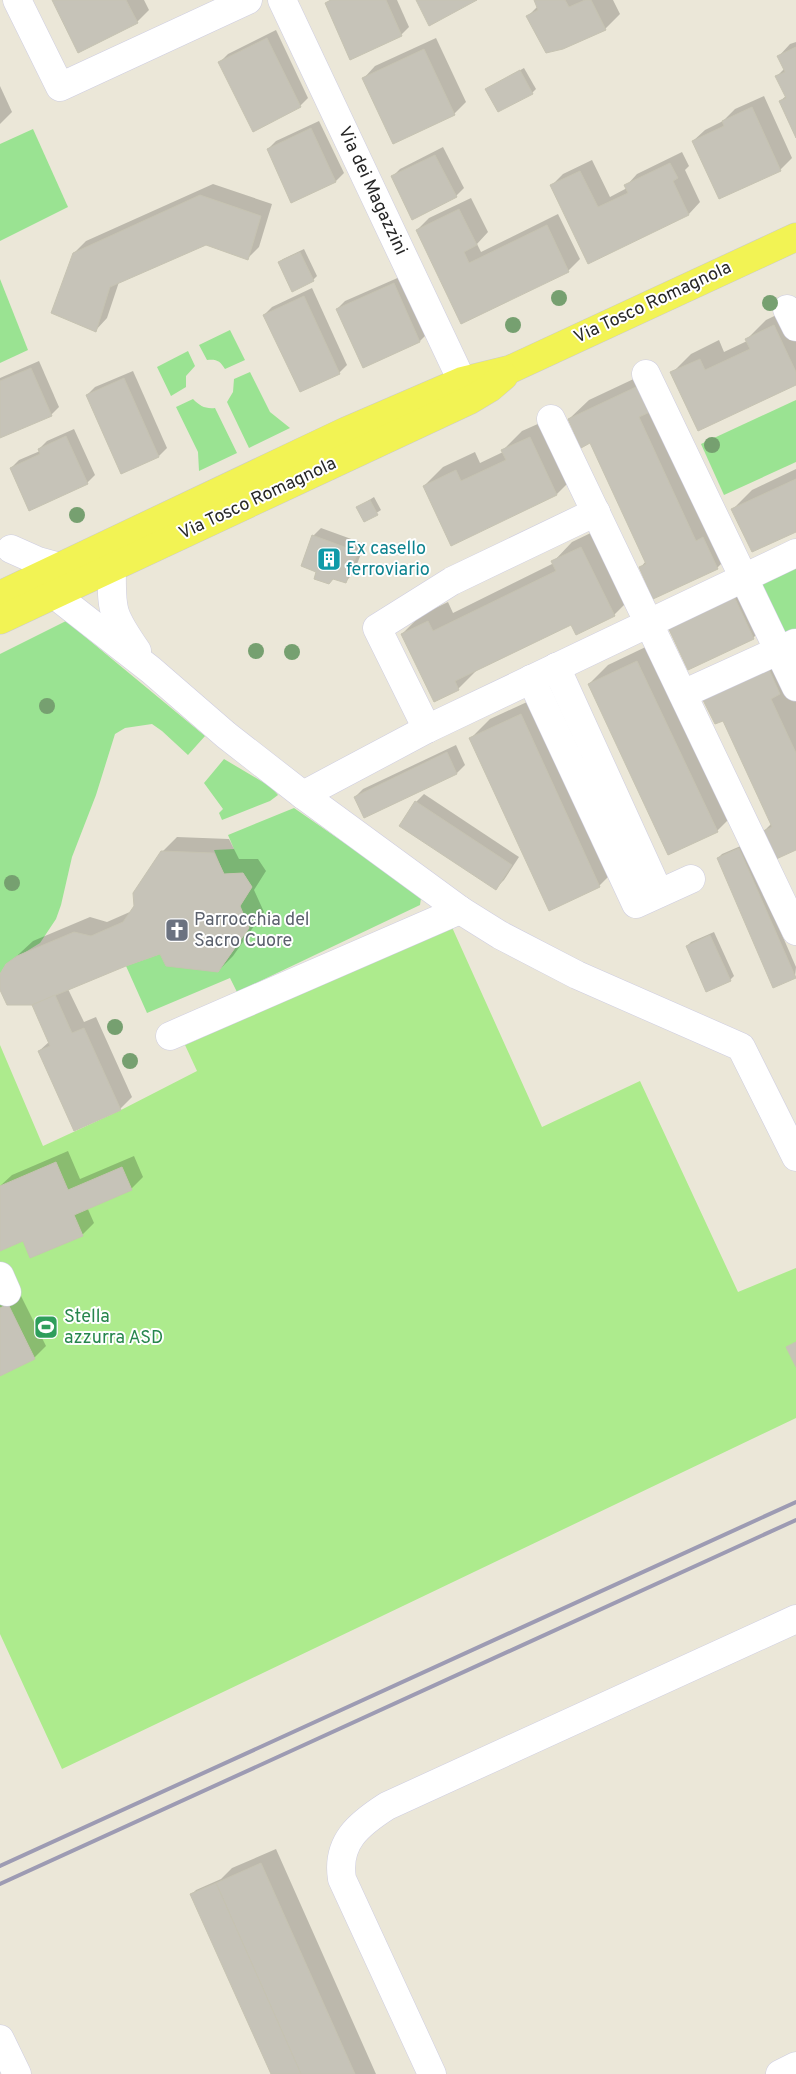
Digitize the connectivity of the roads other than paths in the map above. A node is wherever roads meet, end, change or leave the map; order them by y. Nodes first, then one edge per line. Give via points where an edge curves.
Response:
1 (17, 0) edge
2 (248, 0) edge
3 (282, 0) edge
4 (796, 237) edge
5 (511, 369) junction
6 (646, 374) dead end
7 (462, 381) junction
8 (551, 419) dead end
9 (596, 512) junction
10 (11, 550) dead end
11 (796, 553) edge
12 (60, 567) junction
13 (112, 568) junction
14 (743, 578) junction
15 (55, 594) junction
16 (0, 595) edge
17 (0, 620) edge
18 (649, 623) junction
19 (787, 647) edge
20 (556, 667) junction
21 (151, 670) junction
22 (531, 679) junction
23 (796, 687) edge
24 (683, 694) junction
25 (427, 729) junction
26 (303, 795) junction
27 (691, 879) dead end
28 (659, 893) junction
29 (460, 910) junction
30 (796, 931) edge
31 (170, 1036) dead end
32 (796, 1158) edge
33 (796, 1620) edge
34 (0, 2039) edge
35 (796, 2066) edge
36 (17, 2074) edge
37 (432, 2074) edge
38 (780, 2074) edge

1 - 2 street via 60,87
3 - 7 street, Via dei Magazzini
4 - 5 main road, Via Tosco Romagnola
5 - 7 main road, Via Tosco Romagnola
5 - 13 main road, Via Tosco Romagnola via 470,400
6 - 14 street
7 - 12 main road, Via Tosco Romagnola via 346,431
8 - 9 street
9 - 18 street
9 - 25 street via 452,580 377,628
10 - 12 street
11 - 14 street
12 - 16 main road, Via Tosco Romagnola
13 - 15 main road, Via Tosco Romagnola
13 - 21 street via 111,601 115,616
14 - 18 street
14 - 19 street
15 - 17 main road, Via Tosco Romagnola
15 - 21 street
18 - 20 street
18 - 24 street
19 - 23 street
19 - 24 street
20 - 22 street
20 - 28 street
21 - 26 street
22 - 25 street
22 - 28 street via 636,904
24 - 30 street
25 - 26 street
26 - 29 street
27 - 28 street
29 - 31 street
29 - 32 street via 577,975 741,1047
33 - 37 street via 387,1806 356,1828 341,1858 342,1879
34 - 36 street
35 - 38 street

